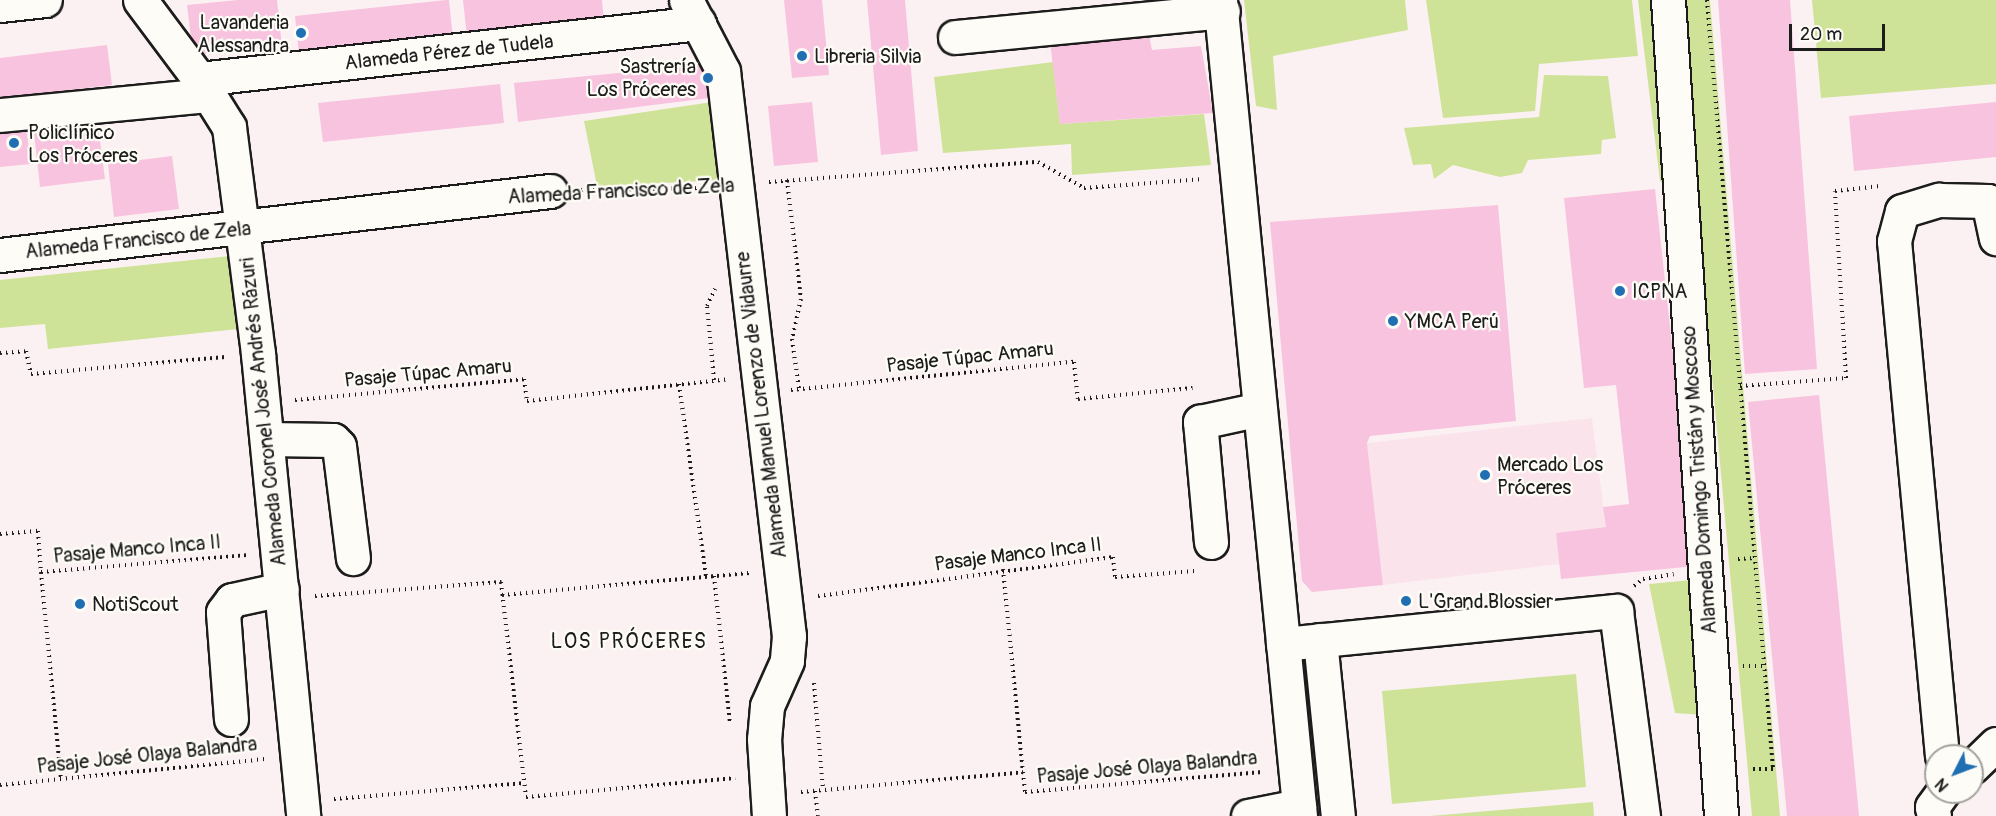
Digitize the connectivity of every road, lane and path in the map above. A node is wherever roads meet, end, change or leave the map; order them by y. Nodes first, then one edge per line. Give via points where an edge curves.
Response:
1 (45, 0) edge
2 (140, 0) edge
3 (1668, 0) edge
4 (1707, 0) edge
5 (0, 5) edge
6 (1221, 6) edge
7 (693, 12) edge
8 (955, 37) dead end
9 (204, 87) junction
10 (0, 115) edge
11 (1238, 176) junction
12 (787, 180) junction
13 (1892, 184) dead end
14 (736, 187) junction
15 (550, 191) joint
16 (244, 228) junction
17 (1996, 238) edge
18 (0, 255) edge
19 (0, 353) edge
20 (258, 354) junction
21 (679, 384) junction
22 (757, 385) junction
23 (1740, 386) junction
24 (1202, 387) dead end
25 (799, 389) junction
26 (263, 403) junction
27 (1260, 409) junction
28 (267, 439) junction
29 (0, 534) edge
30 (278, 553) junction
31 (1209, 556) joint
32 (353, 558) dead end
33 (1003, 569) junction
34 (1705, 570) junction
35 (41, 572) junction
36 (714, 576) junction
37 (706, 577) junction
38 (782, 585) junction
39 (282, 594) junction
40 (502, 595) junction
41 (1616, 611) junction
42 (1320, 640) junction
43 (1283, 644) junction
44 (813, 677) dead end
45 (231, 719) dead end
46 (731, 730) dead end
47 (1941, 744) edge
48 (1996, 744) edge
49 (297, 756) junction
50 (1984, 756) edge
51 (735, 766) dead end
52 (1296, 769) junction
53 (1718, 769) junction
54 (1023, 772) junction
55 (61, 779) junction
56 (524, 783) junction
57 (0, 785) edge
58 (822, 790) junction
59 (759, 791) edge
60 (815, 791) junction
61 (302, 809) edge
62 (1300, 811) edge
63 (818, 816) edge
64 (1248, 816) edge
65 (1338, 816) edge
66 (1643, 816) edge
67 (1721, 816) edge

1 - 5 street
2 - 9 street, Alameda Coronel José Andrés Rázuri
3 - 34 street, Alameda Domingo Tristán y Moscoso
4 - 23 path
6 - 8 street
6 - 11 street
7 - 9 street, Alameda Pérez de Tudela
7 - 14 street, Alameda Manuel Lorenzo de Vidaurre via 723,71
9 - 10 street, Alameda Pérez de Tudela
9 - 16 street, Alameda Coronel José Andrés Rázuri via 229,127
11 - 12 path, Alameda Francisco de Zela via 1084,188 1038,162
11 - 27 street
12 - 14 path, Alameda Francisco de Zela
12 - 25 path via 801,299 792,339
13 - 23 path via 1834,191 1846,378
14 - 15 path, Alameda Francisco de Zela
14 - 22 street, Alameda Manuel Lorenzo de Vidaurre
15 - 16 street, Alameda Francisco de Zela
16 - 18 street, Alameda Francisco de Zela
16 - 20 street, Alameda Coronel José Andrés Rázuri
17 - 47 street via 1988,201 1939,200 1902,211 1894,241
19 - 20 path via 26,351 31,374
20 - 26 street, Alameda Coronel José Andrés Rázuri
21 - 22 path, Pasaje Túpac Amaru
21 - 26 path, Pasaje Túpac Amaru via 527,401 524,379
21 - 37 path
22 - 25 path, Pasaje Túpac Amaru
22 - 38 street, Alameda Manuel Lorenzo de Vidaurre
23 - 53 path via 1773,769
24 - 25 path, Pasaje Túpac Amaru via 1078,399 1074,362
26 - 28 street, Alameda Coronel José Andrés Rázuri
27 - 31 street via 1200,422
27 - 43 street
28 - 30 street, Alameda Coronel José Andrés Rázuri
28 - 32 street via 333,440 339,446
29 - 35 path, Pasaje Manco Inca II via 38,531
30 - 35 path, Pasaje Manco Inca II
30 - 39 street, Alameda Coronel José Andrés Rázuri
31 - 33 path, Pasaje Manco Inca II via 1115,577 1113,557
33 - 38 path, Pasaje Manco Inca II
33 - 54 path
34 - 41 path via 1643,579 1631,588
34 - 53 street, Alameda Domingo Tristán y Moscoso
35 - 55 path
36 - 37 path, Pasaje Manco Inca II
36 - 38 path, Pasaje Manco Inca II
36 - 46 path
37 - 40 path, Pasaje Manco Inca II
38 - 59 street, Alameda Manuel Lorenzo de Vidaurre via 787,661 768,706
39 - 40 path via 501,582
39 - 45 street via 232,600 223,612
39 - 49 street, Alameda Coronel José Andrés Rázuri
40 - 56 path
41 - 42 street
41 - 66 street
42 - 43 street
42 - 65 street
43 - 52 street
44 - 58 path
48 - 50 street
49 - 55 path, Pasaje José Olaya Balandra
49 - 61 street, Alameda Coronel José Andrés Rázuri
51 - 59 path
52 - 54 path, Pasaje José Olaya Balandra via 1025,792
52 - 62 street
53 - 67 street, Alameda Domingo Tristán y Moscoso
54 - 58 path, Pasaje José Olaya Balandra
55 - 57 path, Pasaje José Olaya Balandra
56 - 59 path, Pasaje José Olaya Balandra via 526,797
56 - 61 path
58 - 60 path, Pasaje José Olaya Balandra
59 - 60 path, Pasaje José Olaya Balandra
60 - 63 path
62 - 64 street

